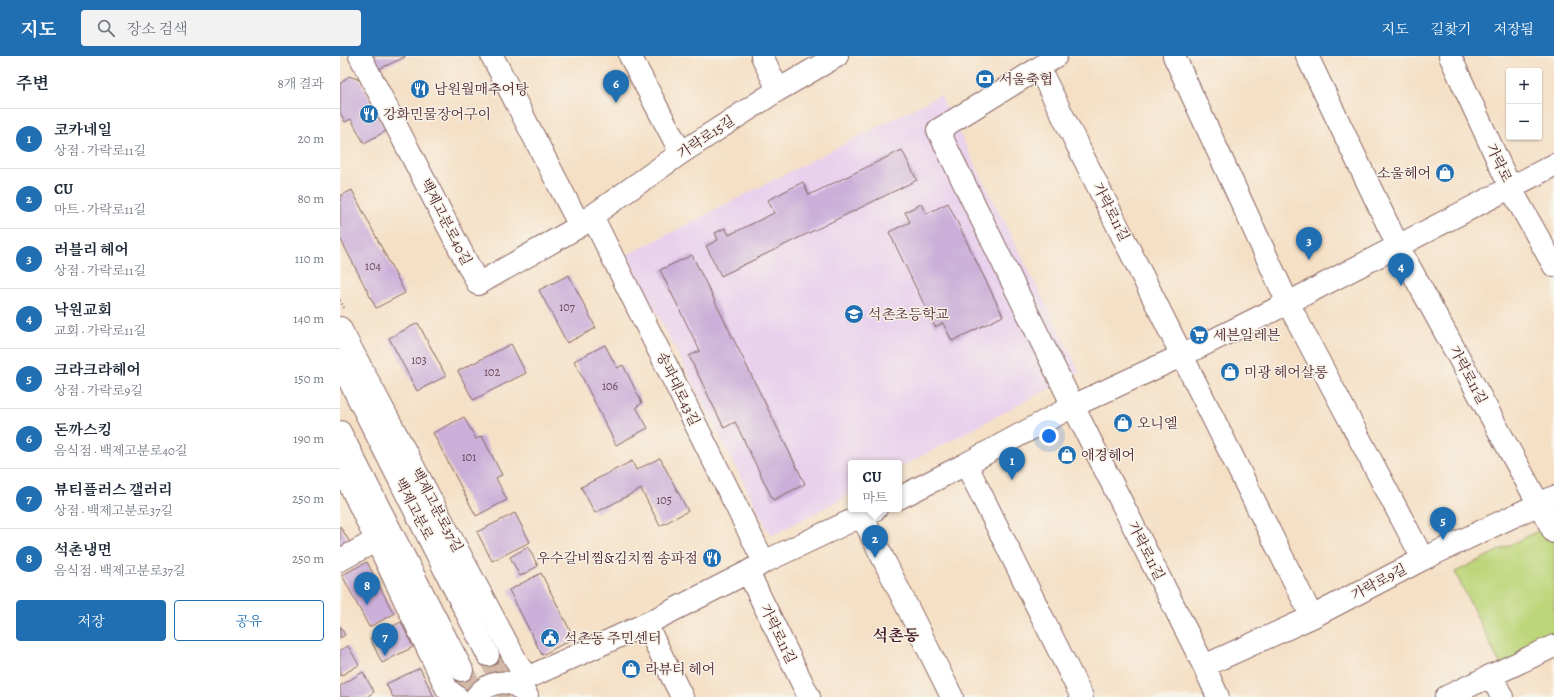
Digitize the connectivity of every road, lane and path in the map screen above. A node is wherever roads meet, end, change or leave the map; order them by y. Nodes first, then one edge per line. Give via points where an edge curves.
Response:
1 (360, 56) edge
2 (492, 56) edge
3 (630, 56) edge
4 (762, 56) edge
5 (838, 56) edge
6 (1174, 56) edge
7 (1307, 56) edge
8 (1450, 56) edge
9 (1047, 62) edge
10 (778, 90) junction
11 (681, 153) junction
12 (1554, 165) edge
13 (1510, 187) junction
14 (586, 221) junction
15 (1398, 246) junction
16 (1554, 266) edge
17 (1288, 303) junction
18 (340, 328) edge
19 (1183, 355) junction
20 (340, 362) edge
21 (1073, 406) junction
22 (340, 432) edge
23 (340, 464) edge
24 (966, 464) junction
25 (902, 496) edge
26 (1546, 501) edge
27 (869, 513) edge
28 (1554, 532) edge
29 (377, 540) junction
30 (1423, 559) junction
31 (340, 560) edge
32 (756, 567) junction
33 (1312, 617) junction
34 (646, 624) junction
35 (1554, 646) edge
36 (488, 655) tunnel mouth
37 (1204, 666) junction
38 (462, 670) tunnel mouth
39 (1491, 675) junction
40 (525, 687) edge
41 (457, 697) edge
42 (476, 697) edge
43 (682, 697) edge
44 (809, 697) edge
45 (952, 697) edge
46 (1082, 697) edge
47 (1218, 697) edge
48 (1446, 697) edge
49 (1502, 697) edge

1 - 14 street, 백제고분로40길 via 478,284
2 - 14 street, 송파대로43길
3 - 11 street
4 - 10 street
5 - 10 street, 가락로15길
6 - 17 street
7 - 15 street, 가락로11길
8 - 13 street, 가락로
9 - 19 street, 가락로11길
9 - 21 street, 가락로11길 via 938,130
10 - 11 street, 가락로15길
11 - 14 street, 가락로15길
12 - 13 street
13 - 15 street
13 - 16 street, 가락로
14 - 32 street, 송파대로43길
15 - 17 street
15 - 26 street, 가락로11길
17 - 19 street
17 - 30 street
18 - 40 street, 백제고분로37길 via 520,668
19 - 21 street
19 - 33 street, 가락로11길
20 - 36 street, 백제고분로
21 - 24 street
21 - 37 street, 가락로11길
22 - 38 street
23 - 29 street
24 - 25 street
24 - 46 street
26 - 28 street, 가락로11길
26 - 30 street, 가락로9길
27 - 32 street
27 - 45 street
29 - 31 street
29 - 41 street via 447,689
30 - 33 street, 가락로9길
32 - 34 street
32 - 44 street, 가락로11길
33 - 37 street, 가락로9길
34 - 40 street
34 - 43 street
35 - 39 street
37 - 47 street, 가락로11길
39 - 48 street
39 - 49 street
40 - 42 street via 498,682 489,685

